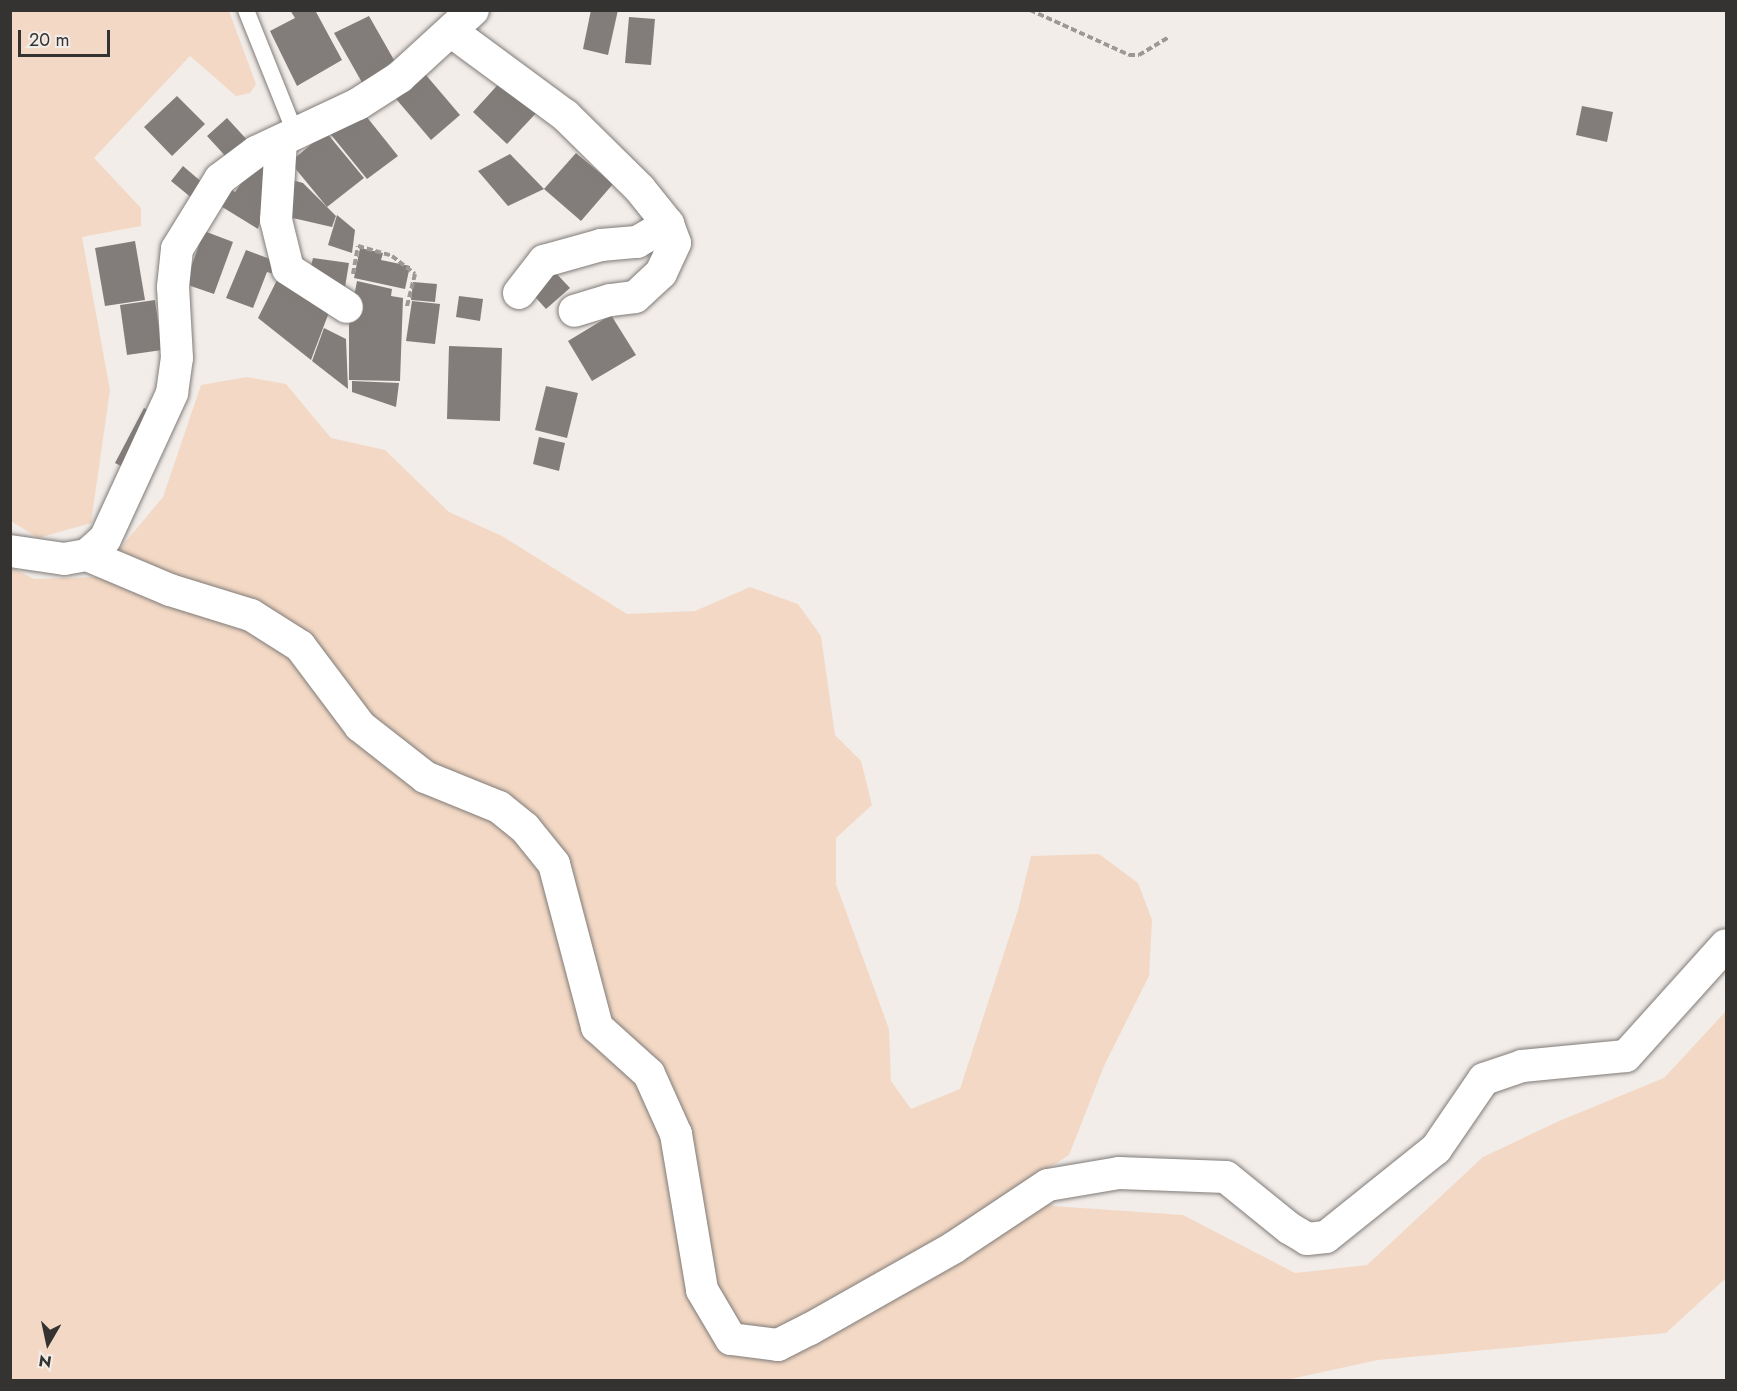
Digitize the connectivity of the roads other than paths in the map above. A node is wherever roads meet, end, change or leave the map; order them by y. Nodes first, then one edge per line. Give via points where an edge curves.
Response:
1 (246, 10) edge
2 (462, 21) edge
3 (289, 138) junction
4 (668, 224) junction
5 (519, 293) dead end
6 (347, 307) dead end
7 (575, 311) dead end
8 (10, 551) edge
9 (87, 555) junction
10 (1726, 945) edge

1 - 3 lane
2 - 3 street via 400,77 358,104
2 - 4 street via 565,115 640,189
3 - 6 street via 276,220 285,262 288,268
3 - 9 street via 256,152 220,179 177,249 172,287 177,358 172,393 105,539
4 - 5 street via 637,242 601,245 544,261
4 - 7 street via 675,243 661,273 634,297
8 - 9 street via 64,559
9 - 10 street via 170,590 251,615 300,646 360,726 425,777 499,807 525,828 554,864 597,1027 649,1074 676,1134 702,1290 731,1339 778,1345 953,1248 1048,1185 1119,1173 1226,1177 1307,1239 1326,1237 1436,1149 1484,1079 1522,1066 1626,1056

